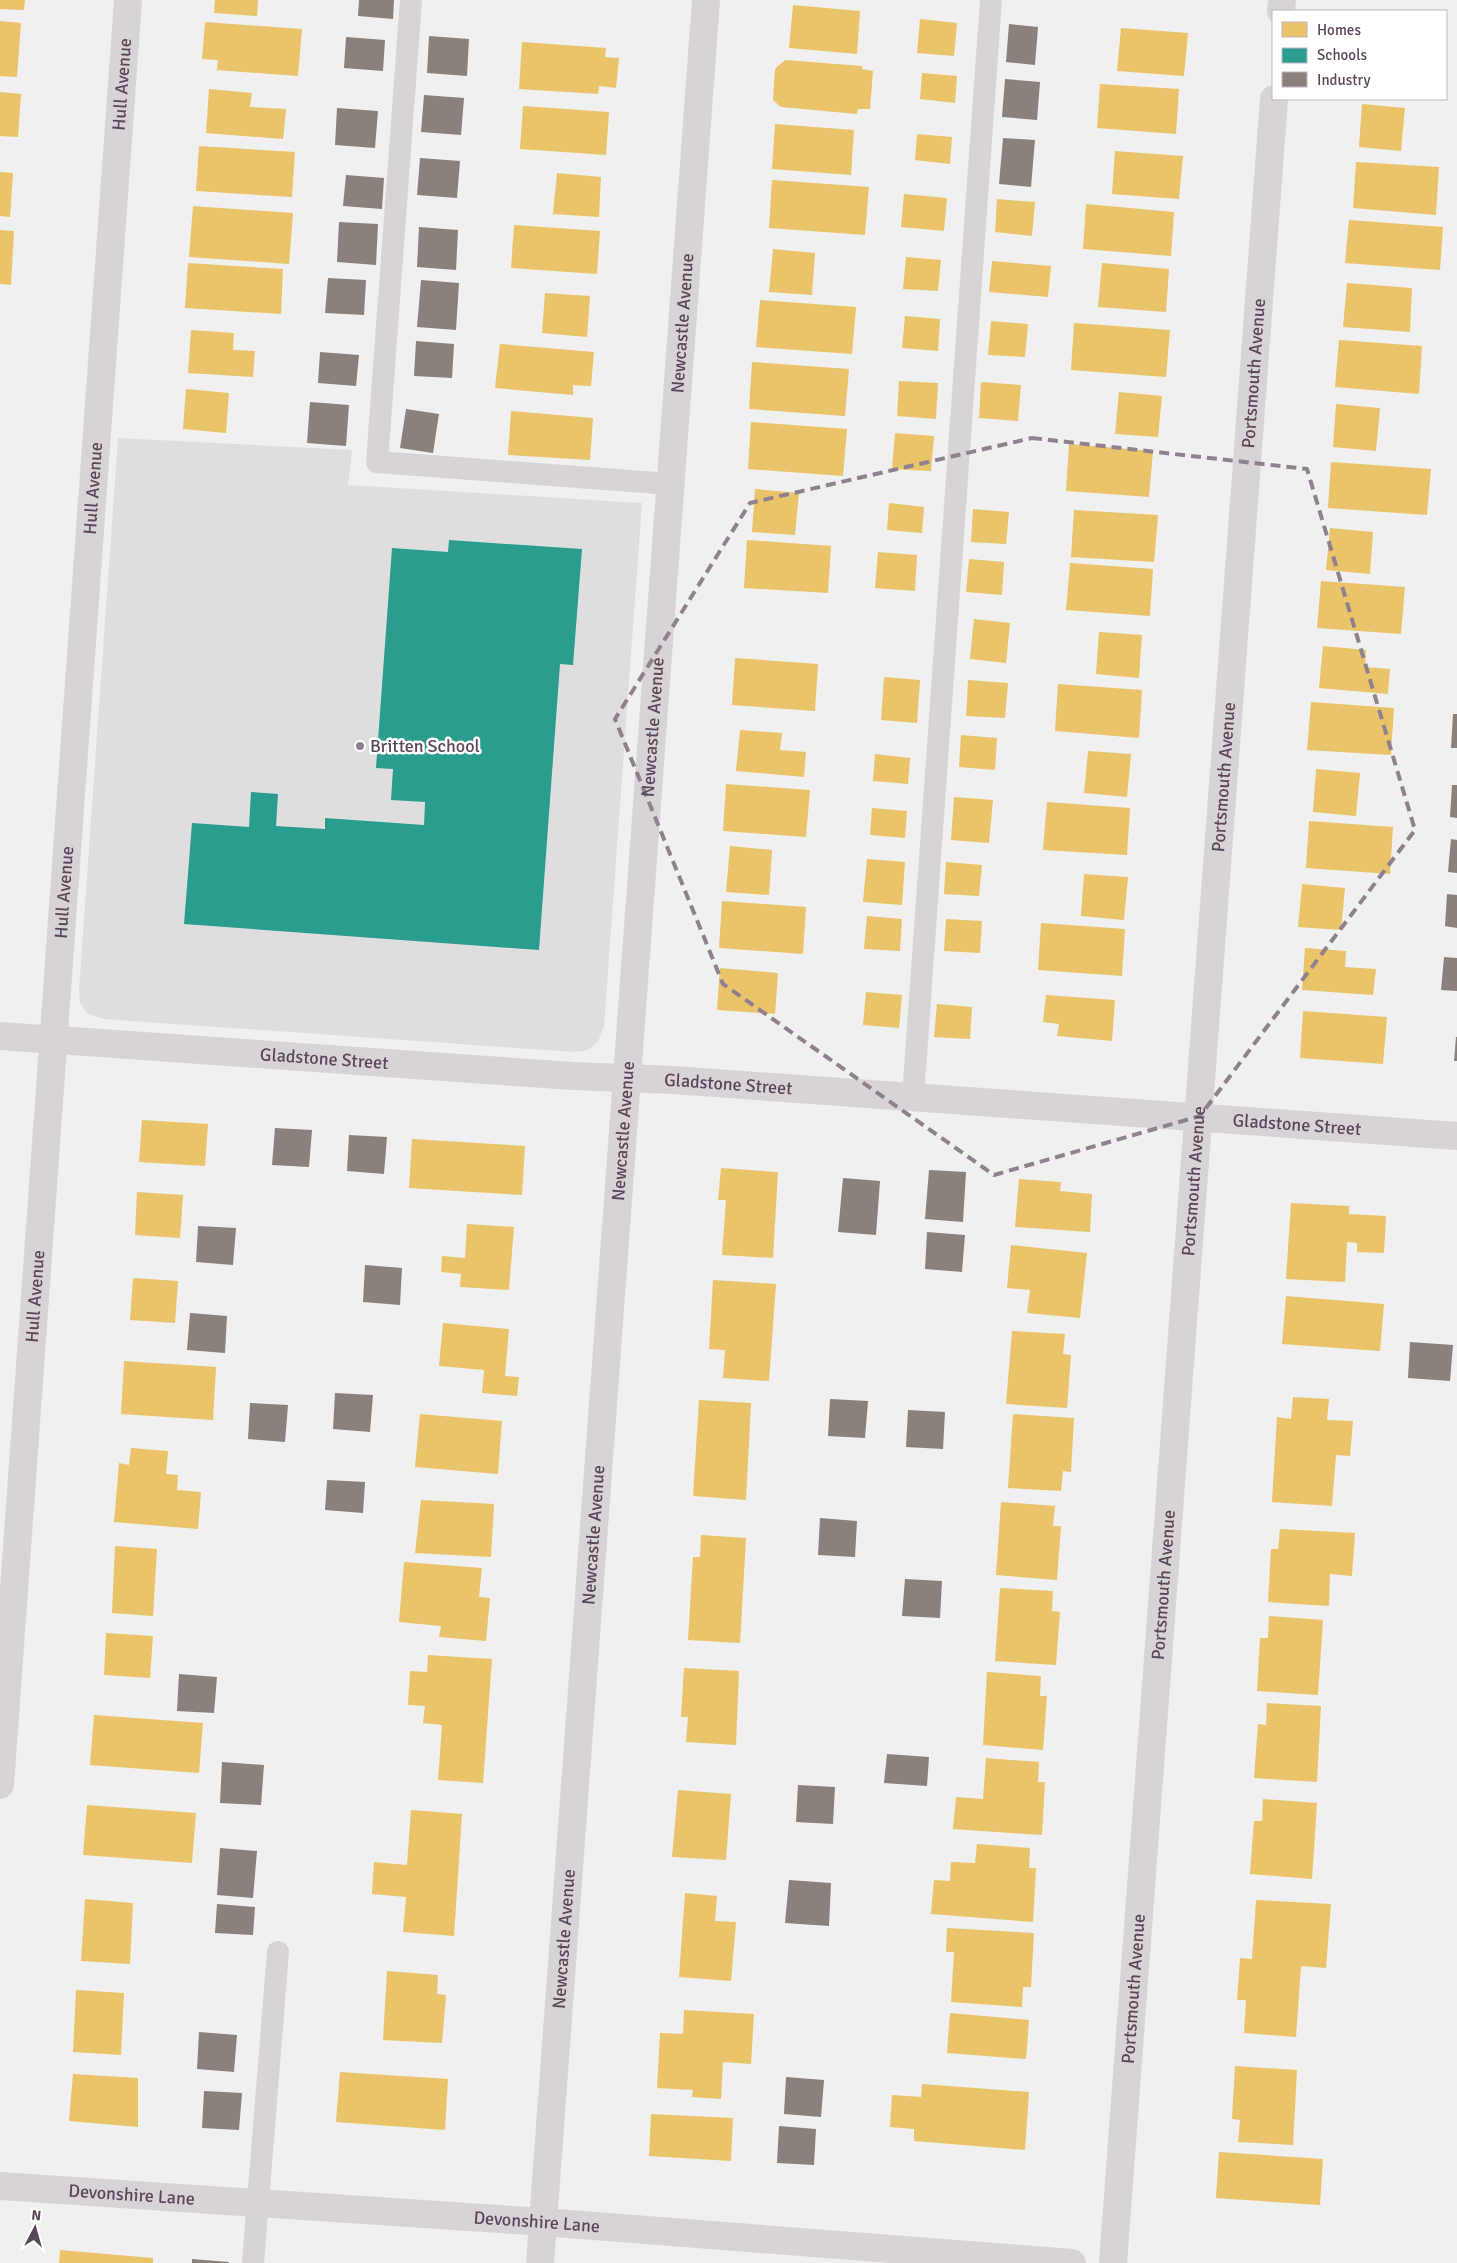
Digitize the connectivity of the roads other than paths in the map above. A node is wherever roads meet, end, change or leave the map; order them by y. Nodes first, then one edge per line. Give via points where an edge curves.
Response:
1 (128, 0) edge
2 (411, 0) edge
3 (706, 0) edge
4 (991, 0) edge
5 (1274, 100) edge
6 (670, 484) junction
7 (0, 1036) edge
8 (52, 1040) junction
9 (627, 1077) junction
10 (913, 1097) junction
11 (1198, 1117) junction
12 (1457, 1136) edge
13 (0, 1785) edge
14 (278, 1952) dead end
15 (0, 2186) edge
16 (258, 2204) junction
17 (543, 2222) junction
18 (254, 2263) edge
19 (540, 2263) edge
20 (1072, 2263) edge
21 (1112, 2263) edge

1 - 8 street, Hull Avenue
2 - 6 lane via 377,462
3 - 6 street, Newcastle Avenue
4 - 10 lane
5 - 11 street, Portsmouth Avenue
6 - 9 street, Newcastle Avenue
7 - 8 street, Gladstone Street
8 - 9 street, Gladstone Street via 553,1075
8 - 13 street, Hull Avenue
9 - 10 street, Gladstone Street
9 - 17 street, Newcastle Avenue
10 - 11 street, Gladstone Street
11 - 12 street, Gladstone Street
11 - 21 street, Portsmouth Avenue
14 - 16 lane
15 - 16 street, Devonshire Lane
16 - 17 street, Devonshire Lane
16 - 18 lane
17 - 19 street, Newcastle Avenue
17 - 20 street, Devonshire Lane

